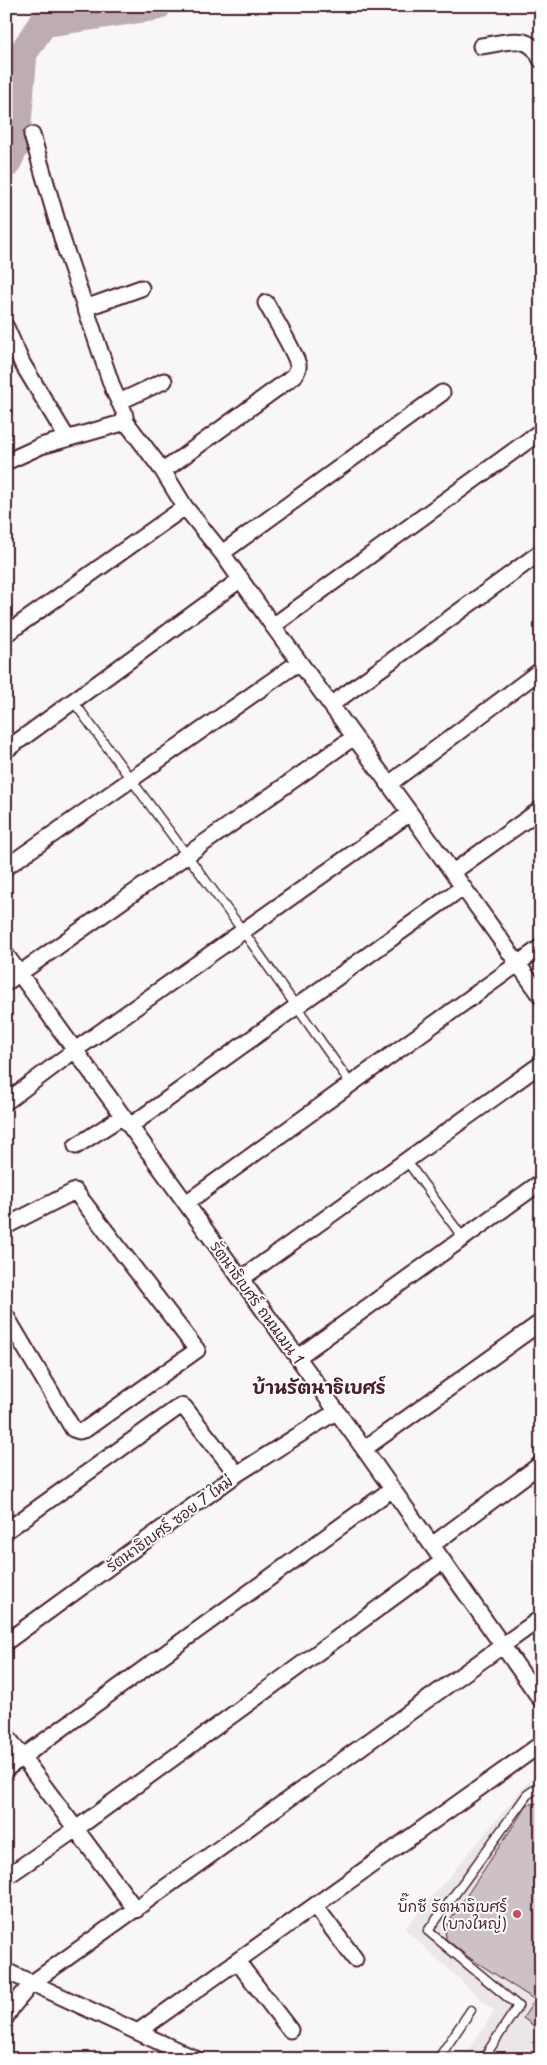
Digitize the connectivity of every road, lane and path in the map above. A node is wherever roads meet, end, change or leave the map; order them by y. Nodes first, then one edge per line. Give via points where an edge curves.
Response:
1 (480, 46) dead end
2 (541, 60) edge
3 (32, 135) dead end
4 (141, 288) dead end
5 (266, 303) dead end
6 (85, 308) junction
7 (6, 327) edge
8 (164, 381) dead end
9 (442, 393) dead end
10 (119, 402) junction
11 (126, 422) junction
12 (541, 431) edge
13 (67, 438) junction
14 (6, 462) edge
15 (163, 471) junction
16 (185, 507) junction
17 (222, 552) junction
18 (541, 552) edge
19 (241, 579) junction
20 (273, 626) junction
21 (6, 634) edge
22 (299, 662) junction
23 (541, 670) edge
24 (73, 701) junction
25 (332, 704) junction
26 (354, 737) junction
27 (6, 750) edge
28 (131, 779) junction
29 (389, 784) junction
30 (541, 809) edge
31 (410, 812) junction
32 (188, 855) junction
33 (6, 867) edge
34 (453, 872) junction
35 (464, 886) junction
36 (243, 931) junction
37 (541, 947) edge
38 (6, 955) edge
39 (518, 963) junction
40 (20, 974) junction
41 (6, 983) edge
42 (541, 996) edge
43 (296, 1007) junction
44 (75, 1050) junction
45 (541, 1064) edge
46 (351, 1084) junction
47 (6, 1102) edge
48 (127, 1121) junction
49 (76, 1146) dead end
50 (406, 1160) junction
51 (541, 1182) edge
52 (186, 1203) junction
53 (6, 1226) edge
54 (463, 1238) junction
55 (241, 1279) junction
56 (6, 1316) edge
57 (541, 1322) edge
58 (298, 1357) junction
59 (337, 1411) junction
60 (364, 1449) junction
61 (541, 1464) edge
62 (237, 1474) junction
63 (392, 1488) junction
64 (6, 1531) edge
65 (432, 1545) junction
66 (443, 1560) junction
67 (541, 1618) edge
68 (6, 1642) edge
69 (503, 1646) junction
70 (541, 1700) edge
71 (6, 1736) edge
72 (541, 1744) edge
73 (23, 1757) junction
74 (6, 1769) edge
75 (541, 1785) edge
76 (76, 1829) junction
77 (6, 1878) edge
78 (315, 1906) junction
79 (136, 1910) junction
80 (355, 1959) dead end
81 (237, 1961) junction
82 (6, 1971) edge
83 (32, 1983) junction
84 (471, 2010) dead end
85 (6, 2018) edge
86 (290, 2030) dead end
87 (139, 2031) junction
88 (196, 2059) edge
89 (438, 2059) edge
90 (483, 2059) edge

1 - 2 street via 523,41 534,46
3 - 6 street via 45,186
4 - 6 street
5 - 15 street via 294,354 297,372
6 - 10 street
7 - 13 street via 22,363
8 - 10 street
9 - 17 street
10 - 11 street
11 - 13 street
11 - 15 street
12 - 20 street
13 - 14 street
15 - 16 street
16 - 17 street
16 - 21 street
17 - 19 street
18 - 25 street
19 - 20 street
19 - 24 street
20 - 22 street
22 - 25 street
22 - 28 street
23 - 29 street
24 - 27 street
24 - 28 lane
25 - 26 street
26 - 29 street
26 - 32 street
28 - 32 lane
28 - 33 street
29 - 31 street
30 - 34 street
31 - 34 street
31 - 36 street
32 - 36 lane
32 - 40 street
34 - 35 street
35 - 39 street
35 - 43 street
36 - 43 lane
36 - 44 street
37 - 39 street
38 - 40 street, รัตนาธิเบศร์ ถนนเมน 1
39 - 42 street
39 - 46 street
40 - 41 street
40 - 44 street, รัตนาธิเบศร์ ถนนเมน 1
43 - 46 lane
43 - 48 street
44 - 47 street
44 - 48 street, รัตนาธิเบศร์ ถนนเมน 1
45 - 50 street
46 - 52 street
48 - 49 street
48 - 52 street, รัตนาธิเบศร์ ถนนเมน 1
50 - 54 lane
50 - 55 street
51 - 54 street
52 - 55 street, รัตนาธิเบศร์ ถนนเมน 1
53 - 56 street via 75,1191 197,1350 80,1431 73,1429
54 - 58 street
55 - 58 street, รัตนาธิเบศร์ ถนนเมน 1
57 - 60 street
58 - 59 street, รัตนาธิเบศร์ ถนนเมน 1
59 - 60 street, รัตนาธิเบศร์ ถนนเมน 1
59 - 62 street, รัตนาธิเบศร์ ซอย 7 ใหม่
60 - 63 street, รัตนาธิเบศร์ ถนนเมน 1
61 - 65 street
62 - 64 street via 180,1406
62 - 68 street, รัตนาธิเบศร์ ซอย 7 ใหม่
63 - 65 street, รัตนาธิเบศร์ ถนนเมน 1
63 - 73 street
65 - 66 street, รัตนาธิเบศร์ ถนนเมน 1
66 - 69 street, รัตนาธิเบศร์ ถนนเมน 1
66 - 76 street
67 - 69 street
69 - 70 street, รัตนาธิเบศร์ ถนนเมน 1
69 - 79 street
71 - 73 street
72 - 78 street
73 - 74 street
73 - 76 street
75 - 90 lane via 527,1795 428,1931 518,2006
76 - 77 street
76 - 79 street
78 - 80 street
78 - 81 street
79 - 83 street
81 - 86 street
81 - 87 street
82 - 83 street
83 - 85 street
83 - 87 street
84 - 89 lane
87 - 88 street

